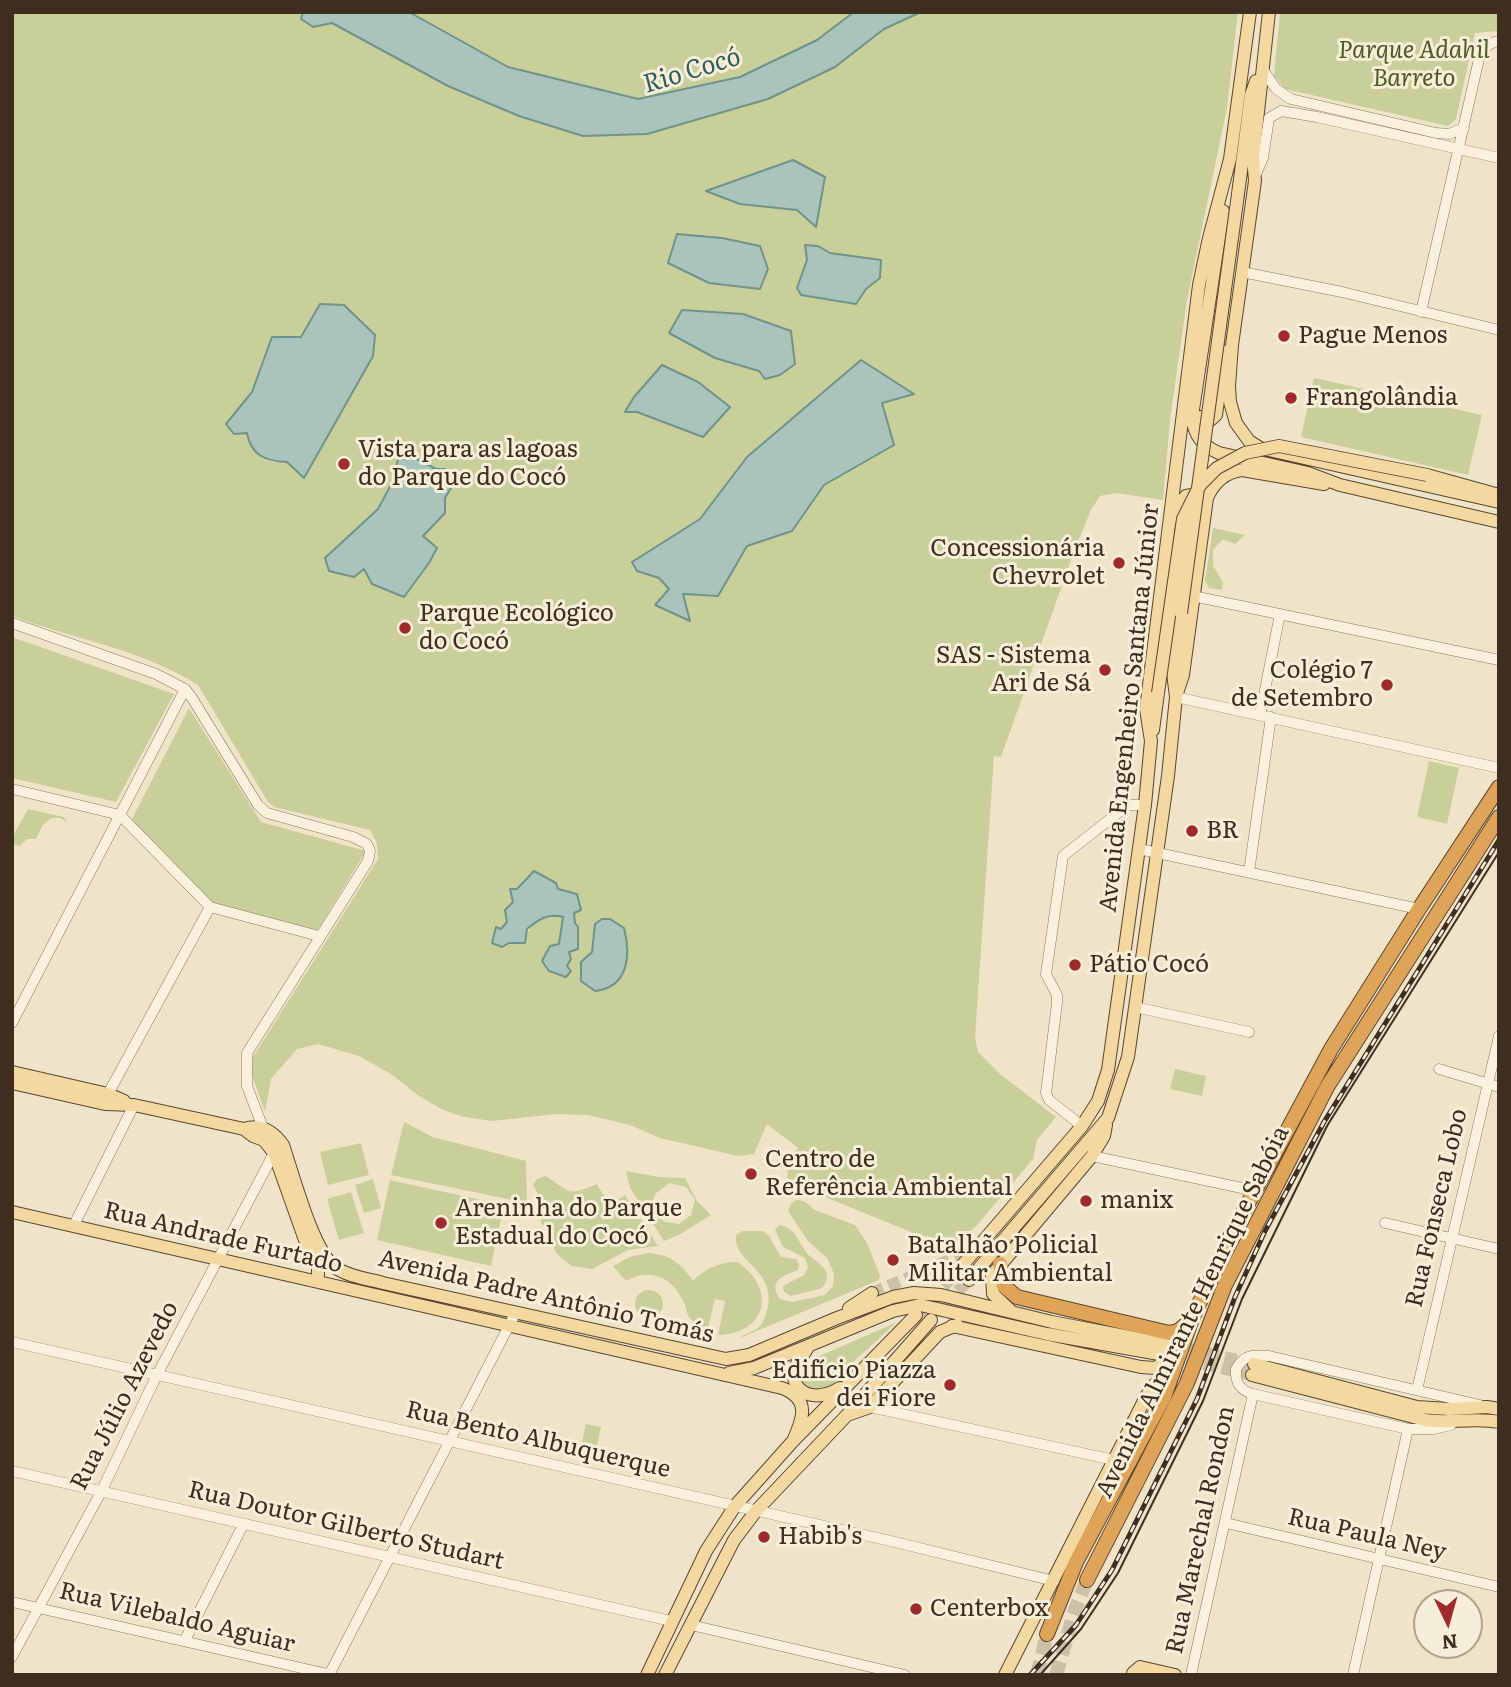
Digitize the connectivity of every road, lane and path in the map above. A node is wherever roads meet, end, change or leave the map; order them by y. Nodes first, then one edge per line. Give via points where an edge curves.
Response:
1 (1250, 12) edge
2 (1269, 12) edge
3 (1499, 41) edge
4 (1262, 68) junction
5 (1464, 128) junction
6 (1459, 149) junction
7 (1499, 158) edge
8 (1230, 159) junction
9 (1255, 175) junction
10 (1242, 272) junction
11 (1421, 312) junction
12 (1499, 330) edge
13 (1206, 333) junction
14 (1232, 345) junction
15 (1340, 485) junction
16 (1499, 495) edge
17 (1499, 502) edge
18 (1206, 509) junction
19 (1499, 522) edge
20 (1168, 534) junction
21 (1193, 596) junction
22 (1280, 614) junction
23 (12, 623) edge
24 (1499, 660) edge
25 (185, 689) junction
26 (1176, 697) junction
27 (1265, 716) junction
28 (1151, 741) junction
29 (1499, 768) edge
30 (1499, 788) edge
31 (12, 789) edge
32 (1145, 805) junction
33 (120, 815) junction
34 (1499, 817) edge
35 (1139, 849) junction
36 (1156, 853) junction
37 (1249, 872) junction
38 (210, 907) junction
39 (1419, 909) junction
40 (319, 936) junction
41 (1135, 1007) junction
42 (12, 1023) edge
43 (1250, 1032) dead end
44 (1499, 1036) edge
45 (1439, 1069) dead end
46 (12, 1072) edge
47 (12, 1083) edge
48 (1487, 1084) junction
49 (1499, 1087) edge
50 (108, 1094) junction
51 (134, 1105) junction
52 (1108, 1118) junction
53 (1082, 1126) junction
54 (262, 1128) junction
55 (243, 1129) junction
56 (274, 1153) junction
57 (1092, 1156) junction
58 (284, 1182) junction
59 (1256, 1191) junction
60 (306, 1211) junction
61 (12, 1212) edge
62 (1385, 1223) dead end
63 (74, 1225) junction
64 (1452, 1238) junction
65 (305, 1240) junction
66 (979, 1245) junction
67 (1499, 1249) edge
68 (964, 1254) tunnel mouth
69 (218, 1259) junction
70 (1000, 1264) junction
71 (954, 1275) tunnel mouth
72 (969, 1279) tunnel mouth
73 (315, 1281) junction
74 (872, 1293) tunnel mouth
75 (516, 1312) junction
76 (1016, 1314) junction
77 (916, 1315) tunnel mouth
78 (837, 1318) junction
79 (983, 1319) junction
80 (1192, 1319) junction
81 (930, 1320) tunnel mouth
82 (1001, 1323) junction
83 (509, 1326) junction
84 (952, 1326) junction
85 (12, 1342) edge
86 (1162, 1343) junction
87 (808, 1347) junction
88 (1058, 1349) junction
89 (1141, 1367) junction
90 (1176, 1369) junction
91 (712, 1371) junction
92 (861, 1371) junction
93 (158, 1376) junction
94 (1155, 1384) junction
95 (1417, 1390) junction
96 (1253, 1394) junction
97 (870, 1407) junction
98 (1493, 1408) edge
99 (847, 1415) junction
100 (1472, 1420) junction
101 (1499, 1422) edge
102 (1408, 1429) junction
103 (451, 1441) junction
104 (793, 1441) junction
105 (1114, 1460) junction
106 (12, 1471) edge
107 (101, 1492) junction
108 (735, 1506) junction
109 (756, 1511) junction
110 (1226, 1522) junction
111 (243, 1525) junction
112 (391, 1557) junction
113 (1377, 1559) junction
114 (1087, 1580) tunnel mouth
115 (1054, 1581) junction
116 (1499, 1587) edge
117 (12, 1602) edge
118 (38, 1608) junction
119 (671, 1621) junction
120 (691, 1625) junction
121 (1047, 1633) tunnel mouth
122 (185, 1640) junction
123 (12, 1657) edge
124 (647, 1673) edge
125 (667, 1673) edge
126 (1133, 1674) edge
127 (330, 1675) edge
128 (905, 1675) edge
129 (1005, 1675) edge
130 (1175, 1675) edge
131 (1191, 1675) edge
132 (1353, 1675) edge

1 - 8 main road, Avenida Engenheiro Santana Júnior
2 - 4 main road, Avenida Engenheiro Santana Júnior
3 - 5 street via 1483,49
4 - 5 street via 1276,89 1291,99 1436,133
4 - 9 main road, Avenida Engenheiro Santana Júnior
4 - 26 main road, Avenida Engenheiro Santana Júnior, bridge via 1251,95 1173,673
5 - 6 street
6 - 7 street
6 - 9 street via 1281,111 1269,118 1263,158
6 - 11 street
8 - 13 main road
8 - 20 main road, Avenida Engenheiro Santana Júnior via 1199,285
9 - 10 main road, Avenida Engenheiro Santana Júnior
10 - 11 street
10 - 14 main road, Avenida Engenheiro Santana Júnior
11 - 12 street
13 - 14 main road via 1203,421 1216,415 1224,357
13 - 15 main road via 1192,416 1200,440 1219,453
14 - 17 main road, Avenida Engenheiro Santana Júnior via 1230,402 1249,441 1261,448
15 - 18 main road via 1236,471 1214,485
15 - 19 main road
16 - 28 main road, bridge via 1427,475 1279,446 1245,453 1217,468 1200,485 1183,519
18 - 20 main road via 1200,495 1186,496
18 - 21 main road
20 - 28 main road, Avenida Engenheiro Santana Júnior via 1146,709
21 - 22 street
21 - 26 main road
22 - 24 street
22 - 27 street
23 - 25 street via 156,674
25 - 33 street
25 - 40 street via 267,813 367,844 368,861
26 - 27 street
26 - 36 main road, Avenida Engenheiro Santana Júnior
27 - 29 street
27 - 37 street
28 - 32 main road, Avenida Engenheiro Santana Júnior
30 - 39 highway, Avenida Almirante Henrique Sabóia
31 - 33 street
32 - 35 main road, Avenida Engenheiro Santana Júnior
32 - 53 street via 1128,805 1063,856 1046,974 1057,998 1046,1093
33 - 38 street
33 - 42 street
34 - 114 highway, Avenida Almirante Henrique Sabóia via 1328,1087 1226,1285 1187,1383
35 - 36 street
35 - 53 main road, Avenida Engenheiro Santana Júnior via 1108,1070 1098,1101
36 - 37 street
36 - 41 main road, Avenida Engenheiro Santana Júnior
37 - 39 street
38 - 40 street
38 - 50 street
39 - 59 highway, Avenida Almirante Henrique Sabóia via 1332,1049
40 - 54 street via 247,1053 247,1086
41 - 43 street
41 - 52 main road, Avenida Engenheiro Santana Júnior via 1128,1057
44 - 48 street, Rua Fonseca Lobo
45 - 48 street
46 - 50 main road
47 - 51 main road via 105,1104
48 - 49 street
48 - 64 street, Rua Fonseca Lobo
50 - 51 main road
51 - 55 main road
51 - 63 street
52 - 57 main road
52 - 72 main road, Avenida Engenheiro Santana Júnior
53 - 66 main road, Avenida Engenheiro Santana Júnior
54 - 55 main road
54 - 60 main road, Avenida Padre Antônio Tomás via 282,1145
55 - 56 main road via 264,1140
56 - 58 main road
56 - 69 street, Rua Júlio Azevedo
57 - 59 street
57 - 70 main road
58 - 60 main road
58 - 65 main road
59 - 80 highway, Avenida Almirante Henrique Sabóia
60 - 65 main road
60 - 75 main road, Avenida Padre Antônio Tomás via 316,1241 337,1269
61 - 63 main road, Rua Andrade Furtado
62 - 64 street
63 - 69 main road, Rua Andrade Furtado
64 - 67 street
64 - 95 street, Rua Fonseca Lobo
65 - 73 main road via 318,1267
66 - 68 main road
66 - 71 main road, Avenida Engenheiro Santana Júnior
69 - 73 main road, Rua Andrade Furtado
69 - 93 street, Rua Júlio Azevedo
70 - 76 main road via 990,1278 993,1294
70 - 86 highway via 1004,1286 1017,1297
73 - 83 main road, Rua Andrade Furtado
74 - 78 main road
75 - 78 main road, Avenida Padre Antônio Tomás via 726,1359 749,1355
75 - 83 street
76 - 78 main road, Avenida Padre Antônio Tomás via 914,1293
76 - 86 main road, Avenida Padre Antônio Tomás
77 - 92 main road
79 - 82 main road, Avenida Padre Antônio Tomás
79 - 84 main road
79 - 87 main road, Avenida Padre Antônio Tomás via 920,1305 906,1307
80 - 86 highway
80 - 90 highway, Avenida Almirante Henrique Sabóia
81 - 99 main road
82 - 86 main road, Avenida Padre Antônio Tomás
82 - 88 main road
83 - 91 main road, Rua Andrade Furtado
83 - 103 street
84 - 88 main road
84 - 97 main road via 940,1332
85 - 93 street, Rua Bento Albuquerque
86 - 89 main road via 1171,1343 1164,1362 1155,1368
87 - 91 main road, Avenida Padre Antônio Tomás via 747,1370
87 - 92 main road via 793,1371 796,1386 805,1394 832,1393
88 - 89 main road
89 - 94 main road via 1152,1373
90 - 94 main road, Avenida Almirante Henrique Sabóia
90 - 121 highway, Avenida Almirante Henrique Sabóia via 1076,1562
91 - 104 main road via 794,1394 803,1413
92 - 104 main road
93 - 103 street, Rua Bento Albuquerque
93 - 107 street, Rua Júlio Azevedo
94 - 105 main road, Avenida Almirante Henrique Sabóia
95 - 96 street via 1253,1355 1239,1364 1236,1375 1241,1388
95 - 98 street
96 - 102 street
96 - 110 street, Rua Marechal Rondon
97 - 99 main road
97 - 105 street
98 - 100 main road via 1417,1407 1253,1369 1424,1420
99 - 109 main road
100 - 101 main road
100 - 102 street
102 - 113 street
103 - 108 street, Rua Bento Albuquerque
103 - 112 street
104 - 108 main road
105 - 115 main road, Avenida Almirante Henrique Sabóia
106 - 107 street, Rua Doutor Gilberto Studart
107 - 111 street, Rua Doutor Gilberto Studart
107 - 118 street, Rua Júlio Azevedo
108 - 109 street, Rua Bento Albuquerque
108 - 119 main road
109 - 115 street, Rua Bento Albuquerque
109 - 120 main road via 734,1540
110 - 113 street, Rua Paula Ney
110 - 131 street, Rua Marechal Rondon
111 - 112 street, Rua Doutor Gilberto Studart
111 - 122 street
112 - 119 street, Rua Doutor Gilberto Studart
112 - 127 street
113 - 116 street, Rua Paula Ney
113 - 132 street
115 - 129 main road, Avenida Almirante Henrique Sabóia
117 - 118 street, Rua Vilebaldo Aguiar
118 - 122 street, Rua Vilebaldo Aguiar
118 - 123 street, Rua Júlio Azevedo
119 - 124 main road
120 - 125 main road
120 - 128 street
122 - 127 street, Rua Vilebaldo Aguiar
126 - 130 main road via 1140,1667

